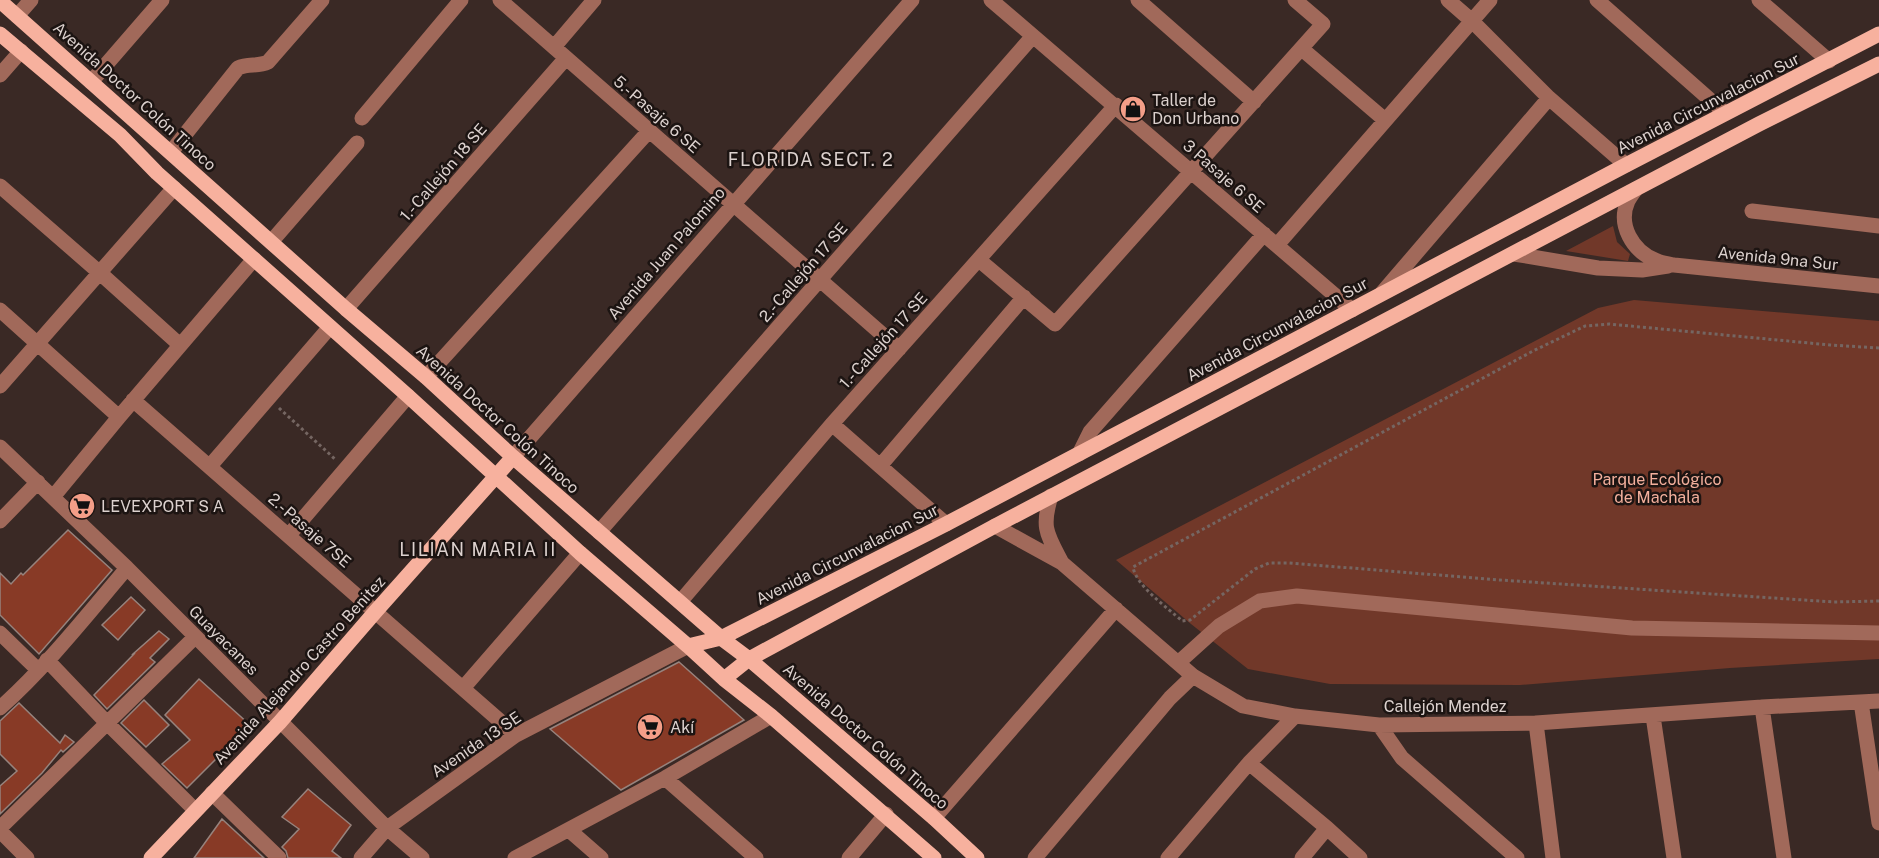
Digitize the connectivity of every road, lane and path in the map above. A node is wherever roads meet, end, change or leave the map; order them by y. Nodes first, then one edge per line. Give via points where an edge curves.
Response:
1 (31, 0) edge
2 (162, 0) edge
3 (322, 0) edge
4 (460, 0) edge
5 (500, 0) edge
6 (594, 0) edge
7 (912, 0) edge
8 (991, 0) edge
9 (1138, 0) edge
10 (1295, 0) edge
11 (1448, 0) edge
12 (1490, 0) edge
13 (1598, 0) edge
14 (1759, 0) edge
15 (0, 1) edge
16 (17, 16) junction
17 (1472, 21) junction
18 (0, 34) edge
19 (1879, 34) edge
20 (1033, 36) junction
21 (554, 47) junction
22 (1302, 49) junction
23 (21, 51) junction
24 (1842, 53) junction
25 (566, 58) junction
26 (1828, 61) junction
27 (1879, 64) edge
28 (0, 75) edge
29 (1855, 76) junction
30 (91, 82) junction
31 (1549, 98) junction
32 (1254, 102) junction
33 (1116, 105) junction
34 (1725, 113) junction
35 (362, 118) dead end
36 (1385, 120) junction
37 (649, 131) junction
38 (357, 143) dead end
39 (171, 152) junction
40 (1626, 165) junction
41 (1191, 171) junction
42 (0, 186) edge
43 (174, 188) junction
44 (1636, 189) junction
45 (733, 204) junction
46 (1752, 211) dead end
47 (1879, 226) edge
48 (1264, 234) junction
49 (271, 242) junction
50 (1277, 245) junction
51 (1514, 254) junction
52 (254, 260) junction
53 (979, 260) junction
54 (1674, 265) junction
55 (1425, 271) junction
56 (100, 273) junction
57 (820, 280) junction
58 (1879, 286) edge
59 (1382, 293) junction
60 (1438, 294) junction
61 (1024, 297) junction
62 (346, 309) junction
63 (1352, 309) junction
64 (0, 310) edge
65 (330, 327) junction
66 (38, 343) junction
67 (180, 345) junction
68 (1879, 348) edge
69 (900, 349) junction
70 (426, 377) junction
71 (0, 386) edge
72 (408, 396) junction
73 (268, 399) junction
74 (134, 400) junction
75 (119, 417) junction
76 (832, 424) junction
77 (0, 447) edge
78 (513, 457) junction
79 (1072, 458) junction
80 (210, 466) junction
81 (880, 466) junction
82 (346, 469) junction
83 (496, 477) junction
84 (38, 482) junction
85 (1079, 482) junction
86 (1052, 496) junction
87 (53, 497) junction
88 (0, 521) edge
89 (946, 524) junction
90 (995, 526) junction
91 (599, 532) junction
92 (289, 535) junction
93 (580, 553) junction
94 (1062, 562) junction
95 (127, 568) junction
96 (1879, 601) edge
97 (680, 602) junction
98 (1116, 609) junction
99 (376, 611) junction
100 (0, 633) edge
101 (1879, 633) edge
102 (195, 637) junction
103 (722, 638) junction
104 (688, 646) junction
105 (749, 659) junction
106 (1178, 663) junction
107 (43, 665) junction
108 (1193, 676) junction
109 (724, 679) junction
110 (464, 687) junction
111 (1879, 701) edge
112 (1861, 702) junction
113 (1762, 707) junction
114 (0, 708) edge
115 (771, 716) junction
116 (1295, 716) junction
117 (1653, 716) junction
118 (280, 722) junction
119 (107, 723) junction
120 (1536, 723) junction
121 (1379, 725) junction
122 (516, 735) junction
123 (1249, 763) junction
124 (665, 778) junction
125 (212, 793) junction
126 (195, 810) junction
127 (886, 814) junction
128 (934, 818) junction
129 (1879, 824) edge
130 (387, 828) junction
131 (1327, 828) junction
132 (0, 830) edge
133 (569, 830) junction
134 (27, 858) edge
135 (151, 858) edge
136 (279, 858) edge
137 (361, 858) edge
138 (422, 858) edge
139 (515, 858) edge
140 (601, 858) edge
141 (756, 858) edge
142 (849, 858) edge
143 (934, 858) edge
144 (977, 858) edge
145 (1035, 858) edge
146 (1168, 858) edge
147 (1302, 858) edge
148 (1360, 858) edge
149 (1517, 858) edge
150 (1553, 858) edge
151 (1674, 858) edge
152 (1784, 858) edge

1 - 16 street
2 - 30 street
3 - 39 street via 268,62 238,68
4 - 35 street
5 - 21 street, 5.- Pasaje 6 SE
6 - 21 street
7 - 45 street, Avenida Juan Palomino
8 - 20 street, 3 Pasaje 6 SE
9 - 32 street
10 - 22 street via 1323,24
11 - 17 street
12 - 17 street
13 - 34 street
14 - 26 street
15 - 16 main road, Avenida Doctor Colón Tinoco
16 - 30 main road, Avenida Doctor Colón Tinoco
17 - 31 street
17 - 36 street
18 - 23 main road
19 - 24 main road, Avenida Circunvalacion Sur
20 - 33 street, 3 Pasaje 6 SE
20 - 57 street, 2.- Callejón 17 SE
21 - 25 street, 5.- Pasaje 6 SE
22 - 32 street
22 - 36 street
23 - 28 street
23 - 43 main road via 120,135
24 - 26 main road, Avenida Circunvalacion Sur
24 - 29 main road
25 - 37 street, 5.- Pasaje 6 SE
25 - 62 street, 1.- Callejón 18 SE
26 - 34 main road, Avenida Circunvalacion Sur
27 - 29 main road
29 - 44 main road
30 - 39 main road, Avenida Doctor Colón Tinoco
31 - 40 street
31 - 59 street
32 - 41 street
33 - 41 street, 3 Pasaje 6 SE
33 - 53 street, 1.- Callejón 17 SE
34 - 40 main road, Avenida Circunvalacion Sur
36 - 50 street
37 - 45 street, 5.- Pasaje 6 SE
37 - 70 street
38 - 49 street
39 - 49 main road, Avenida Doctor Colón Tinoco
40 - 55 main road, Avenida Circunvalacion Sur
41 - 48 street, 3 Pasaje 6 SE
41 - 61 street via 1055,324
42 - 56 street
43 - 52 main road
43 - 56 street
44 - 51 main road
44 - 54 street, Avenida 9na Sur via 1625,213 1629,237 1643,253
45 - 57 street, 5.- Pasaje 6 SE
45 - 78 street, Avenida Juan Palomino
46 - 47 street
48 - 50 street, 3 Pasaje 6 SE
48 - 79 street via 1090,432
49 - 62 main road, Avenida Doctor Colón Tinoco
50 - 63 street, 3 Pasaje 6 SE
51 - 54 street, Avenida 9na Sur via 1599,268 1642,270
51 - 60 main road
52 - 65 main road
52 - 67 street
53 - 61 street
53 - 69 street, 1.- Callejón 17 SE
54 - 58 street, Avenida 9na Sur
55 - 59 main road, Avenida Circunvalacion Sur
55 - 60 main road
56 - 66 street
56 - 67 street
57 - 69 street, 5.- Pasaje 6 SE
57 - 91 street, 2.- Callejón 17 SE
59 - 63 main road, Avenida Circunvalacion Sur
60 - 85 main road
61 - 81 street
62 - 70 main road, Avenida Doctor Colón Tinoco
63 - 79 main road, Avenida Circunvalacion Sur
64 - 66 street
65 - 72 main road
65 - 73 street
66 - 71 street
66 - 75 street
67 - 74 street
68 - 96 path via 1609,324 1586,326 1133,567 1143,585 1182,621 1190,620 1255,569 1269,563 1834,602
69 - 76 street, 1.- Callejón 17 SE
70 - 78 main road, Avenida Doctor Colón Tinoco
72 - 82 street
72 - 83 main road
73 - 80 street
73 - 82 path
74 - 75 street
74 - 80 street, 2.- Pasaje 7SE
75 - 87 street
76 - 81 street
76 - 97 street, 1.- Callejón 17 SE
77 - 84 street, Guayacanes
78 - 83 main road, Avenida Juan Palomino
78 - 91 main road, Avenida Doctor Colón Tinoco
79 - 85 main road
79 - 89 main road, Avenida Circunvalacion Sur
80 - 92 street, 2.- Pasaje 7SE
81 - 89 street
82 - 92 street
83 - 93 main road
83 - 99 main road, Avenida Alejandro Castro Benitez
84 - 87 street, Guayacanes
84 - 88 street
85 - 86 main road
86 - 90 main road
86 - 94 street, Callejón Mendez via 1044,524
87 - 95 street, Guayacanes
89 - 103 main road, Avenida Circunvalacion Sur
90 - 94 street, Callejón Mendez
90 - 105 main road
91 - 97 main road, Avenida Doctor Colón Tinoco
92 - 99 street, 2.- Pasaje 7SE
93 - 104 main road
93 - 110 street
94 - 98 street, Callejón Mendez
95 - 102 street, Guayacanes
95 - 107 street
97 - 103 main road, Avenida Doctor Colón Tinoco
98 - 106 street, Callejón Mendez
98 - 128 street
99 - 110 street, 2.- Pasaje 7SE
99 - 118 main road, Avenida Alejandro Castro Benitez
100 - 107 street
101 - 106 street via 1632,628 1297,596 1260,601 1219,627
102 - 118 street, Guayacanes
102 - 119 street
103 - 104 main road, Avenida Circunvalacion Sur
103 - 105 main road, Avenida Doctor Colón Tinoco
104 - 109 main road
104 - 122 street, Avenida 13 SE
105 - 109 main road
105 - 128 main road, Avenida Doctor Colón Tinoco
106 - 108 street, Callejón Mendez
107 - 114 street
107 - 119 street
108 - 116 street, Callejón Mendez via 1243,706
108 - 145 street
109 - 115 main road
110 - 122 street, 2.- Pasaje 7SE
111 - 112 street, Callejón Mendez
112 - 113 street, Callejón Mendez
112 - 129 street
113 - 117 street, Callejón Mendez
113 - 152 street
115 - 124 street
115 - 127 main road
116 - 121 street, Callejón Mendez
116 - 123 street
117 - 120 street, Callejón Mendez
117 - 151 street
118 - 125 main road, Avenida Alejandro Castro Benitez
118 - 130 street, Guayacanes
119 - 126 street
119 - 132 street
120 - 121 street, Callejón Mendez
120 - 150 street
121 - 149 street via 1402,758
122 - 130 street, Avenida 13 SE
123 - 131 street
123 - 146 street
124 - 133 street
124 - 141 street
125 - 126 main road, Avenida Alejandro Castro Benitez
125 - 136 street
126 - 135 main road, Avenida Alejandro Castro Benitez
127 - 142 street
127 - 143 main road
128 - 144 main road, Avenida Doctor Colón Tinoco
130 - 137 street, Avenida 13 SE
130 - 138 street, Guayacanes
131 - 147 street
131 - 148 street
132 - 134 street
133 - 139 street
133 - 140 street

